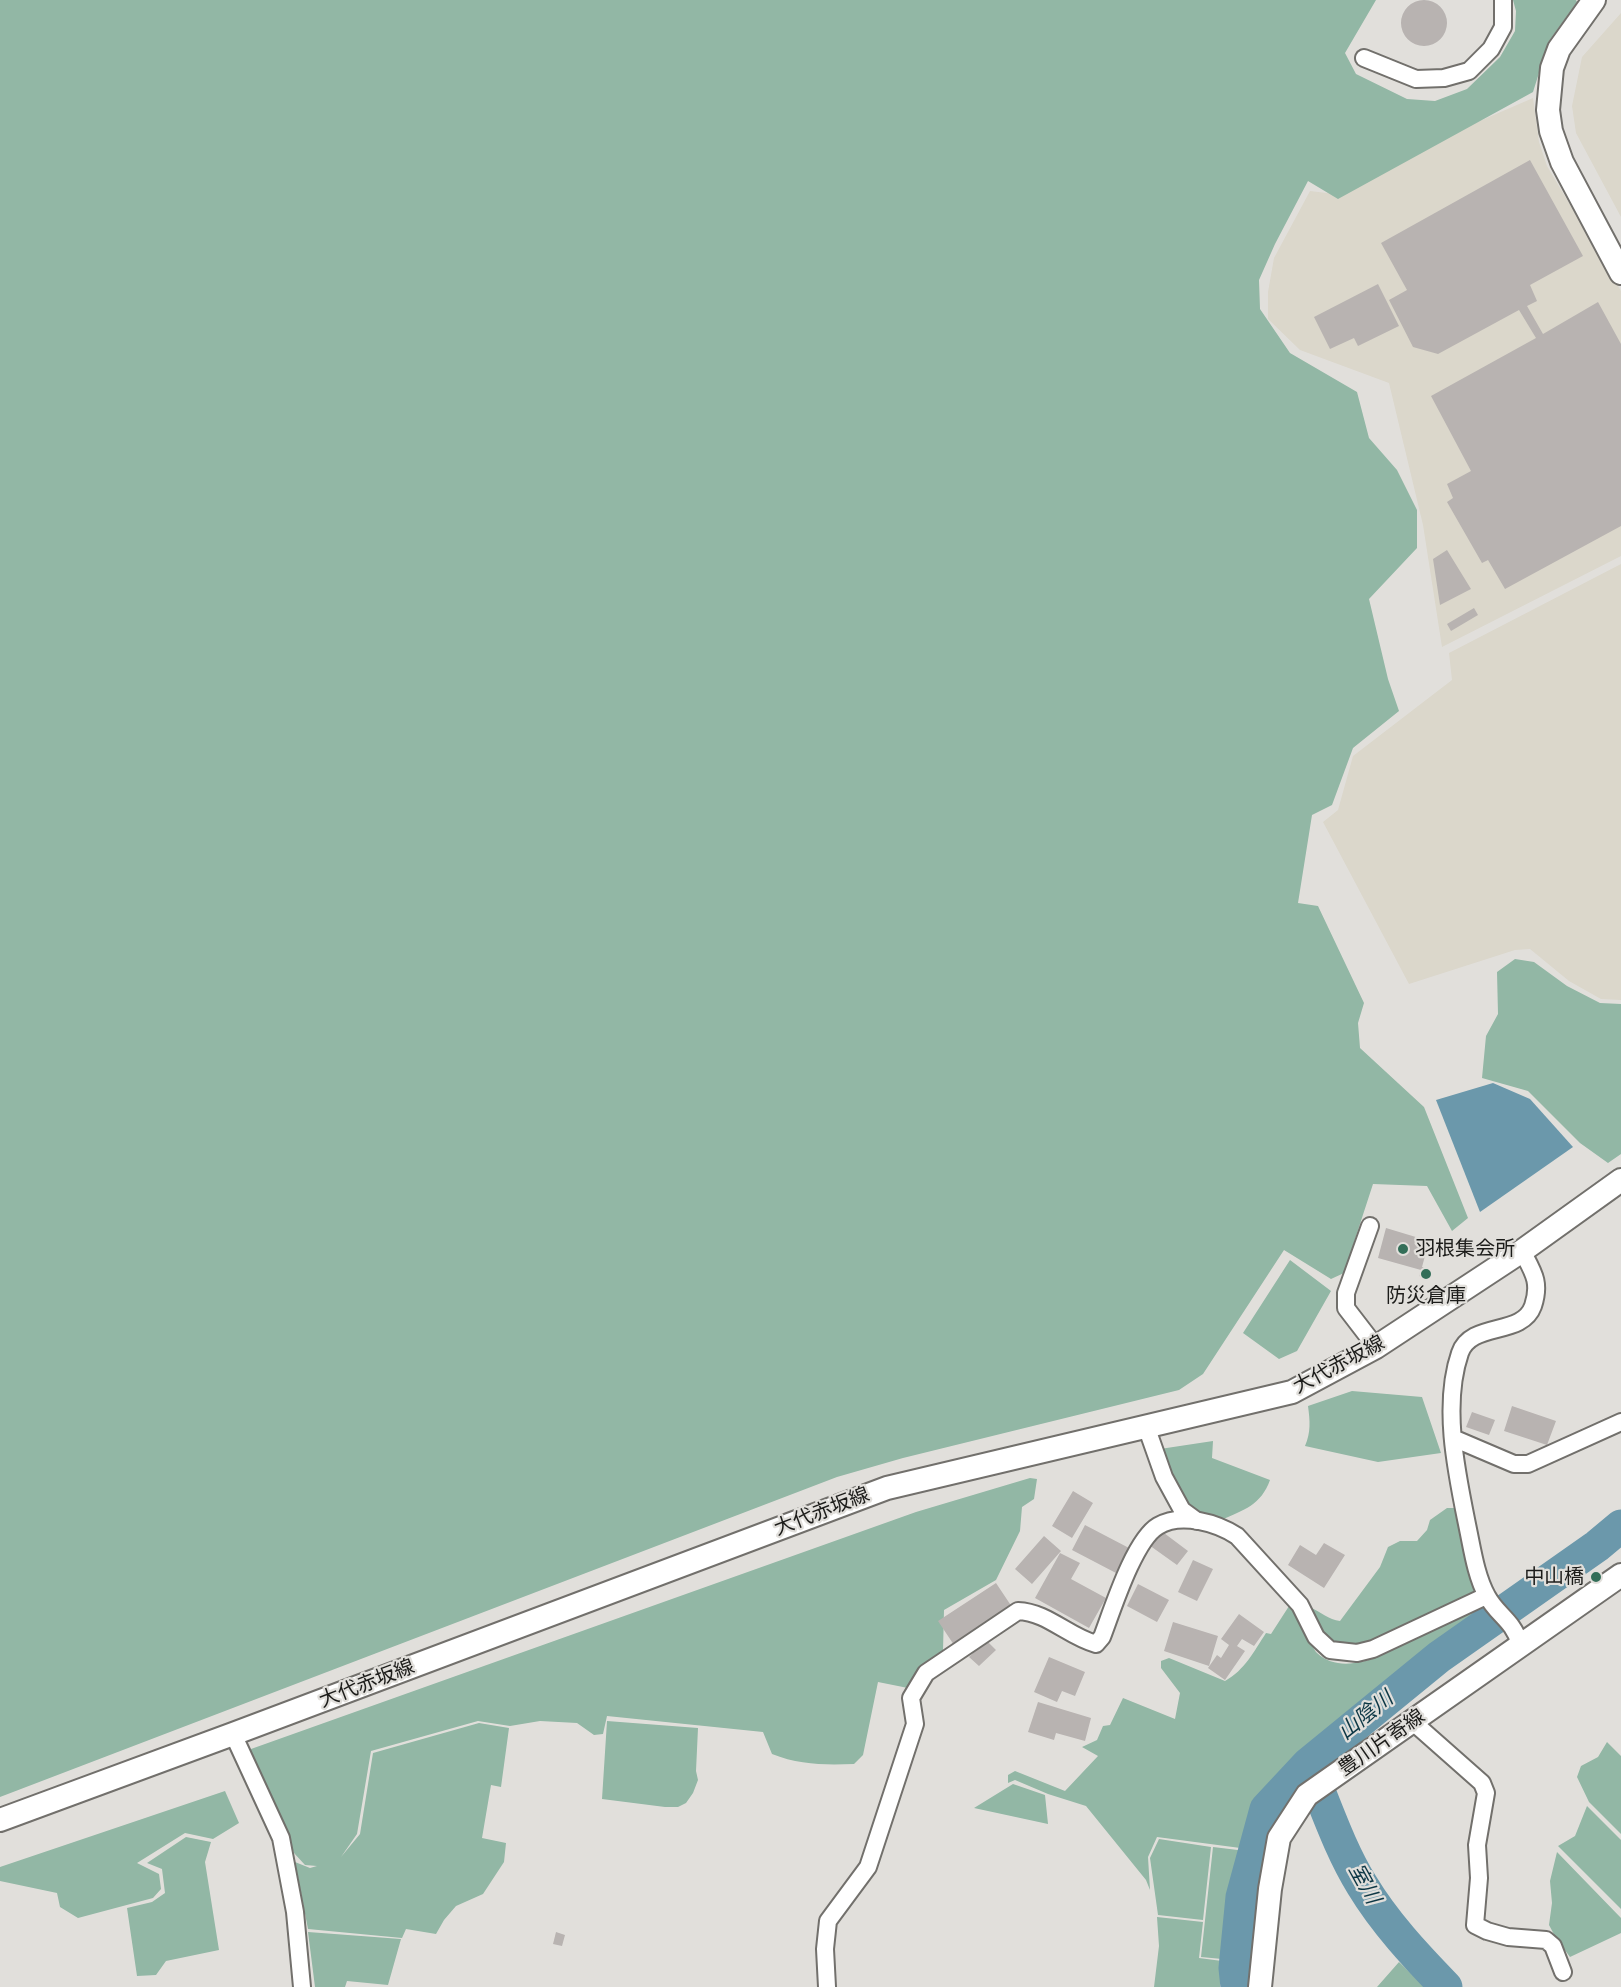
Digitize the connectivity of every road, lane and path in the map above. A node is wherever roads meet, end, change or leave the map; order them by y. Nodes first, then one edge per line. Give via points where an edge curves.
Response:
1 (1503, 0) edge
2 (1588, 3) edge
3 (1364, 58) dead end
4 (1621, 273) edge
5 (1621, 1180) edge
6 (1370, 1226) dead end
7 (1522, 1251) junction
8 (1376, 1347) junction
9 (1621, 1422) edge
10 (1146, 1426) junction
11 (1453, 1438) junction
12 (1197, 1521) junction
13 (1621, 1575) edge
14 (1489, 1598) junction
15 (1520, 1644) junction
16 (1413, 1722) junction
17 (233, 1734) junction
18 (0, 1820) edge
19 (1563, 1972) dead end
20 (302, 1987) edge
21 (827, 1987) edge
22 (1260, 1987) edge

1 - 3 street via 1503,27 1491,49 1469,71 1444,78 1416,79
2 - 4 main road via 1559,49 1552,68 1548,110 1562,162
5 - 7 main road, 大代赤坂線
6 - 8 street via 1346,1293 1346,1308
7 - 8 main road, 大代赤坂線
7 - 11 street via 1535,1275 1538,1292 1531,1313 1518,1324 1473,1338 1460,1351 1452,1392
8 - 10 main road, 大代赤坂線 via 1292,1392
9 - 11 street via 1527,1464 1514,1464
10 - 12 street via 1164,1477 1182,1510
10 - 17 main road, 大代赤坂線 via 887,1488
11 - 14 street via 1474,1559
12 - 14 street via 1225,1528 1237,1536 1300,1605 1316,1637 1329,1650 1357,1653 1373,1649
12 - 21 street via 1173,1521 1158,1526 1144,1539 1096,1644 1083,1641 1031,1611 1018,1611 926,1673 911,1698 915,1724 868,1867 828,1921
13 - 15 main road, 豊川片寄線
14 - 15 street via 1516,1631
15 - 16 main road, 豊川片寄線
16 - 19 street via 1482,1783 1486,1793 1477,1845 1475,1925 1508,1937 1546,1940
16 - 22 main road, 豊川片寄線 via 1307,1795 1280,1838 1270,1889
17 - 18 main road, 大代赤坂線
17 - 20 street via 281,1838 295,1912

